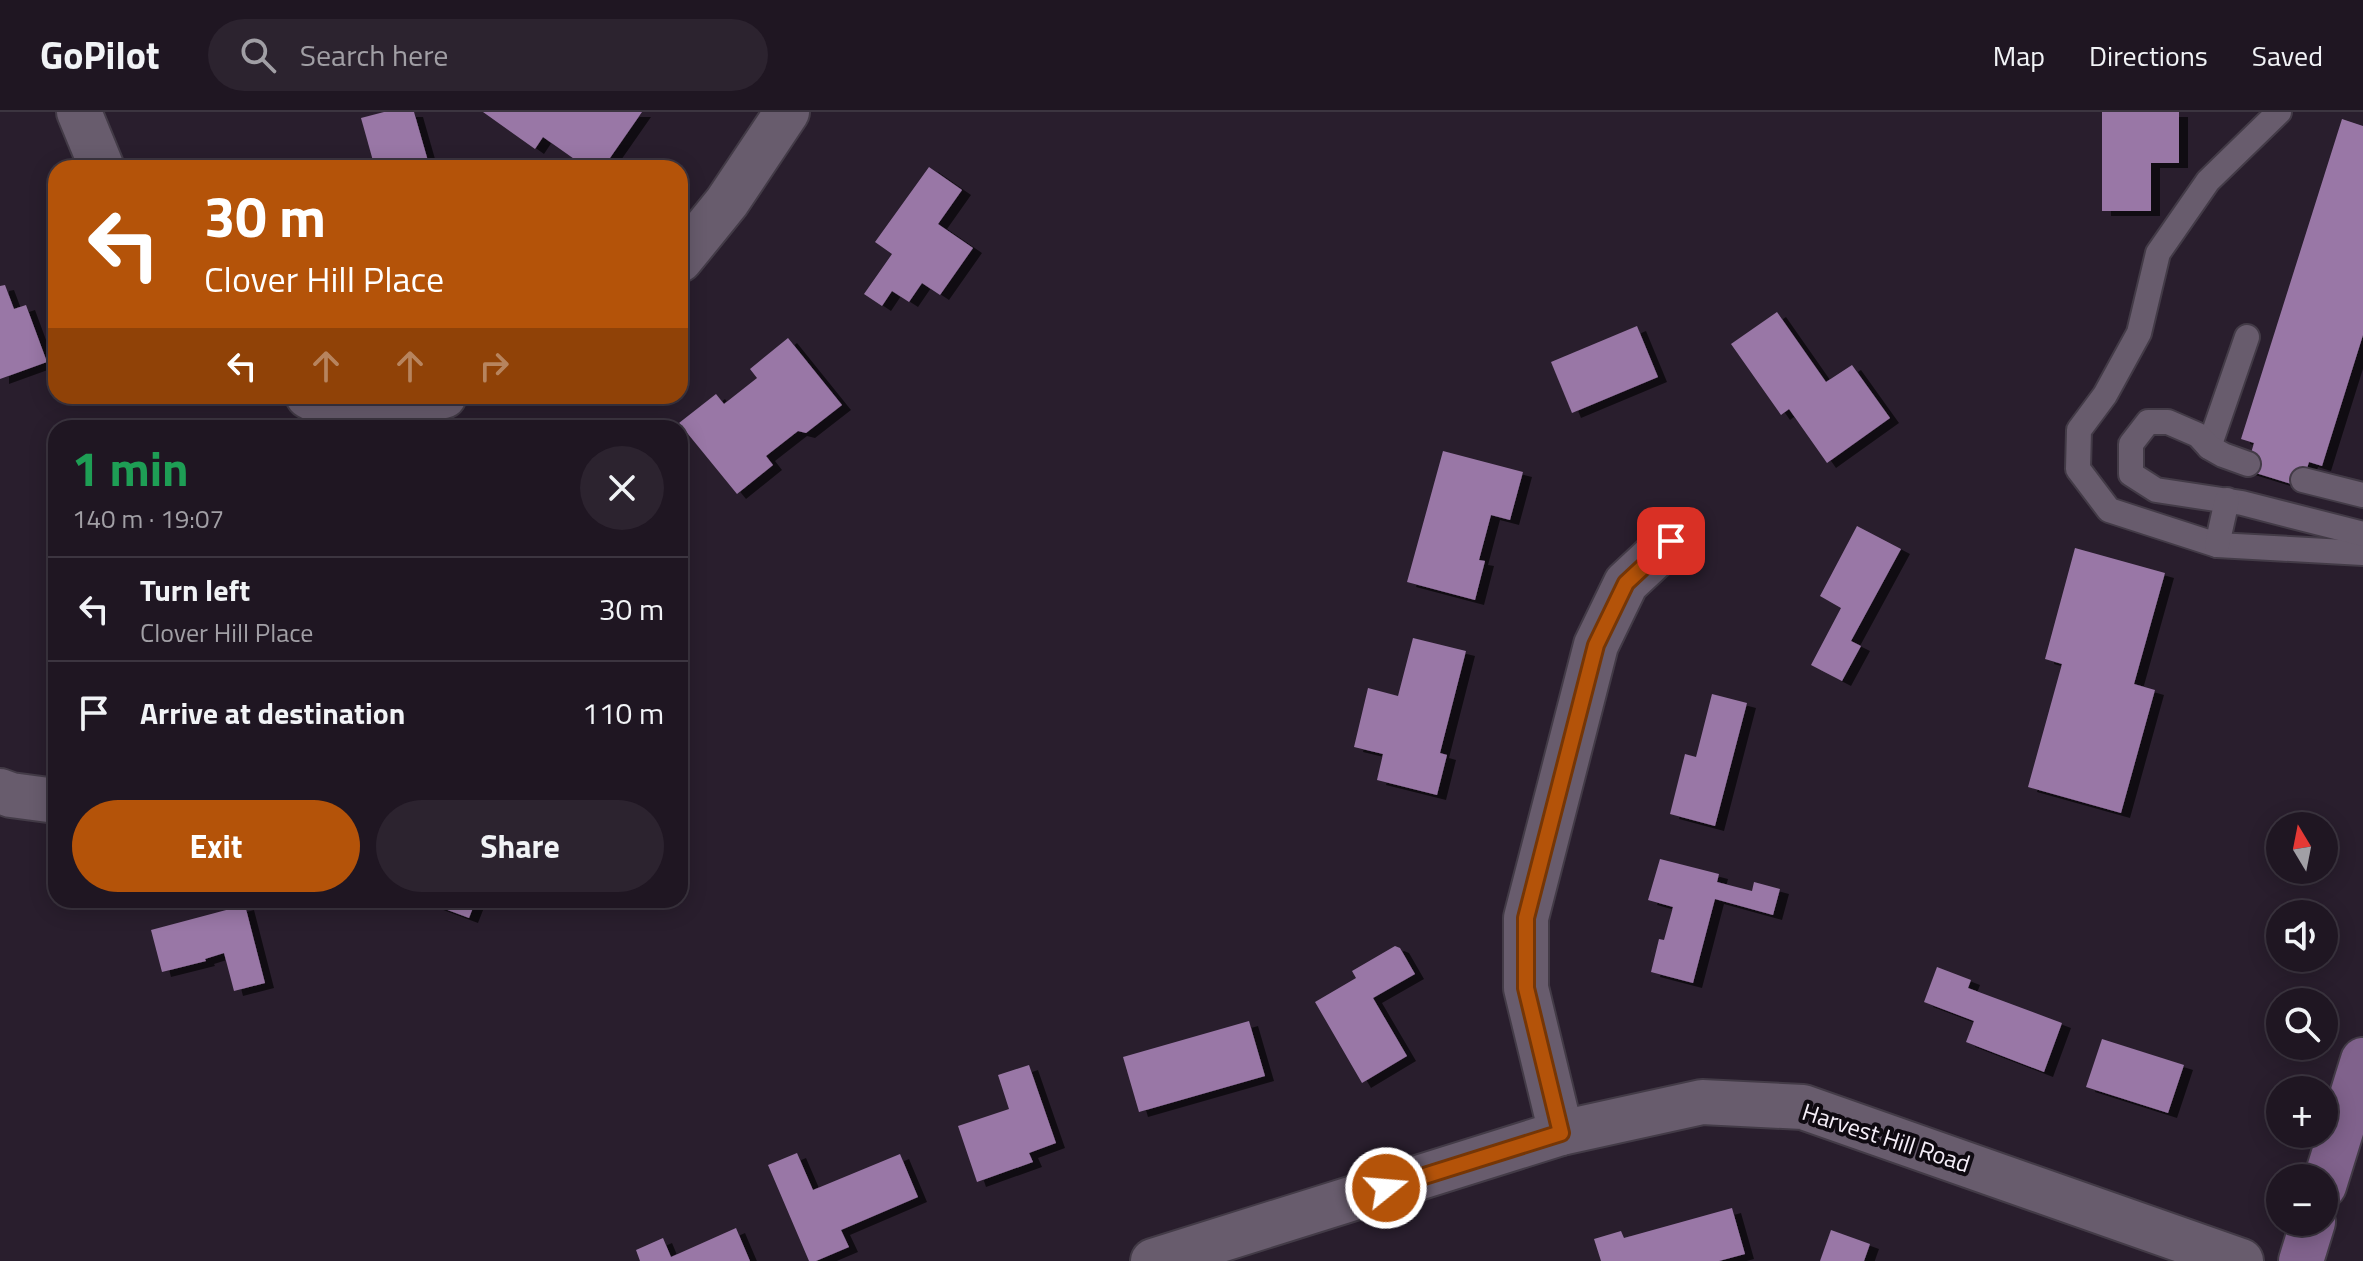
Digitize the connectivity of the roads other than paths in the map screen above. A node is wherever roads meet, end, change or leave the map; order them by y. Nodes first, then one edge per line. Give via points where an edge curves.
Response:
1 (79, 112) edge
2 (787, 112) edge
3 (2279, 112) edge
4 (99, 160) edge
5 (688, 250) edge
6 (2247, 337) dead end
7 (320, 404) edge
8 (414, 404) edge
9 (344, 420) edge
10 (354, 420) edge
11 (2209, 447) junction
12 (2248, 464) dead end
13 (2303, 480) dead end
14 (2363, 495) edge
15 (2227, 500) junction
16 (2363, 534) edge
17 (1671, 541) dead end
18 (2217, 545) junction
19 (2363, 553) edge
20 (0, 791) edge
21 (48, 800) edge
22 (2363, 1060) edge
23 (1561, 1133) junction
24 (2331, 1164) edge
25 (2309, 1236) edge
26 (1153, 1261) edge
27 (2241, 1261) edge
28 (2301, 1261) edge

1 - 4 street
2 - 5 street
3 - 18 lane via 2208,181 2158,253 2139,333 2079,430 2078,469 2109,510
6 - 11 lane
7 - 9 street
8 - 10 street
11 - 12 lane
11 - 15 lane via 2198,435 2168,422 2148,422 2131,444 2131,474 2156,490
13 - 14 lane
15 - 16 lane
15 - 18 lane
17 - 23 street via 1626,583 1596,645 1526,918 1526,988
18 - 19 lane
20 - 21 street
22 - 24 main road
23 - 26 street, Harvest Hill Road
23 - 27 street, Harvest Hill Road via 1702,1102 1803,1107
25 - 28 main road

